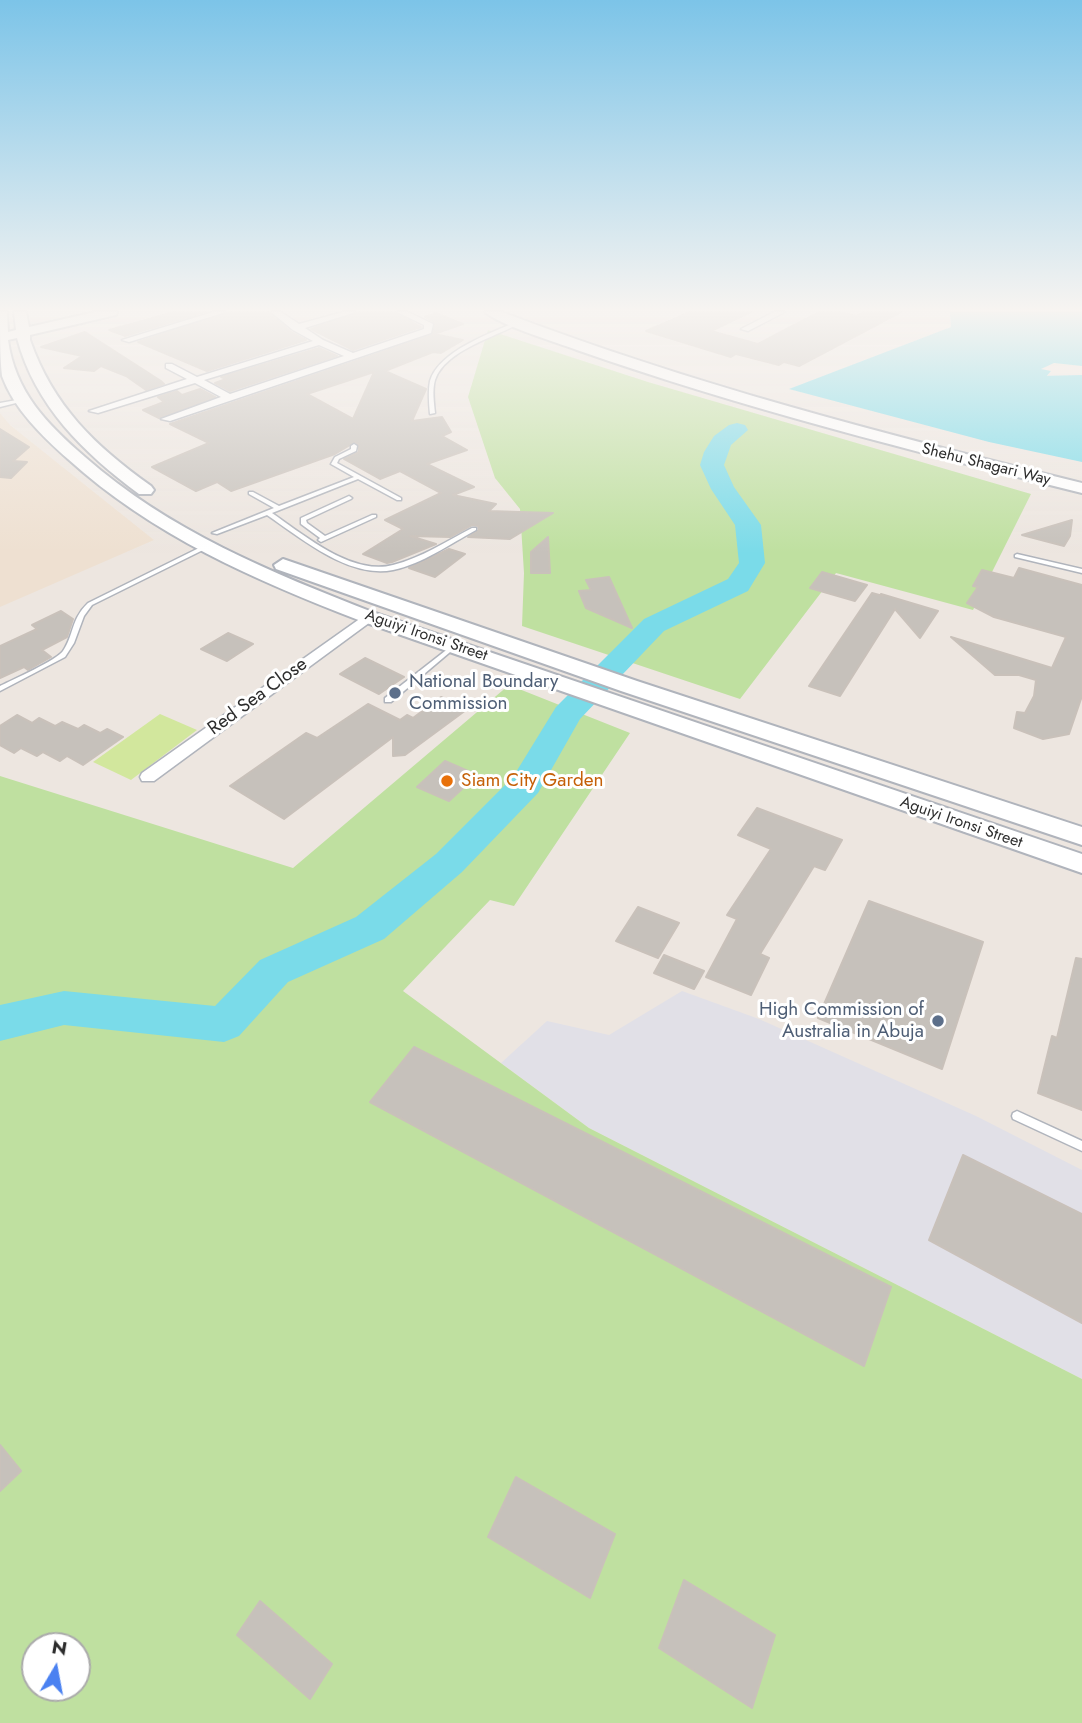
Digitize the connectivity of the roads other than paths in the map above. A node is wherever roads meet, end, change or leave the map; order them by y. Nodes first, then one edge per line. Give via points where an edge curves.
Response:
1 (18, 392) edge
2 (47, 392) edge
3 (155, 392) edge
4 (219, 392) edge
5 (247, 392) edge
6 (433, 392) edge
7 (722, 392) edge
8 (766, 392) edge
9 (230, 398) junction
10 (22, 400) junction
11 (0, 405) edge
12 (94, 411) dead end
13 (432, 412) dead end
14 (166, 419) dead end
15 (355, 446) dead end
16 (1082, 475) edge
17 (358, 477) junction
18 (1082, 488) edge
19 (251, 493) dead end
20 (349, 498) dead end
21 (399, 499) dead end
22 (278, 508) junction
23 (267, 512) junction
24 (374, 516) dead end
25 (474, 529) dead end
26 (324, 538) junction
27 (209, 541) junction
28 (312, 543) junction
29 (1017, 556) dead end
30 (1082, 571) edge
31 (369, 617) junction
32 (454, 646) junction
33 (560, 672) junction
34 (0, 690) edge
35 (622, 694) junction
36 (388, 700) dead end
37 (148, 777) dead end
38 (1082, 836) edge
39 (1082, 864) edge
40 (1017, 1116) dead end
41 (1082, 1146) edge

1 - 10 main road, Aguiyi Ironsi Street
2 - 27 main road, Aguiyi Ironsi Street via 87,443
3 - 12 street
4 - 9 street
5 - 9 street
6 - 13 lane
7 - 18 main road, Shehu Shagari Way
8 - 16 main road, Shehu Shagari Way
9 - 14 street
10 - 11 lane
10 - 27 main road, Aguiyi Ironsi Street via 90,472 144,511
15 - 17 lane via 334,464
17 - 21 lane
17 - 22 lane
19 - 22 lane
20 - 26 lane via 303,519
22 - 23 lane
23 - 27 lane
23 - 28 lane
24 - 26 lane
25 - 28 lane via 389,569 354,564
26 - 28 lane
27 - 31 main road, Aguiyi Ironsi Street via 280,583
27 - 33 main road, Aguiyi Ironsi Street
27 - 34 lane via 90,604 77,618 63,656
29 - 30 lane
31 - 32 main road, Aguiyi Ironsi Street
31 - 37 street, Red Sea Close
32 - 33 main road, Aguiyi Ironsi Street
32 - 36 lane
33 - 35 main road, Aguiyi Ironsi Street
35 - 38 main road, Aguiyi Ironsi Street
35 - 39 main road, Aguiyi Ironsi Street via 726,742
40 - 41 lane

